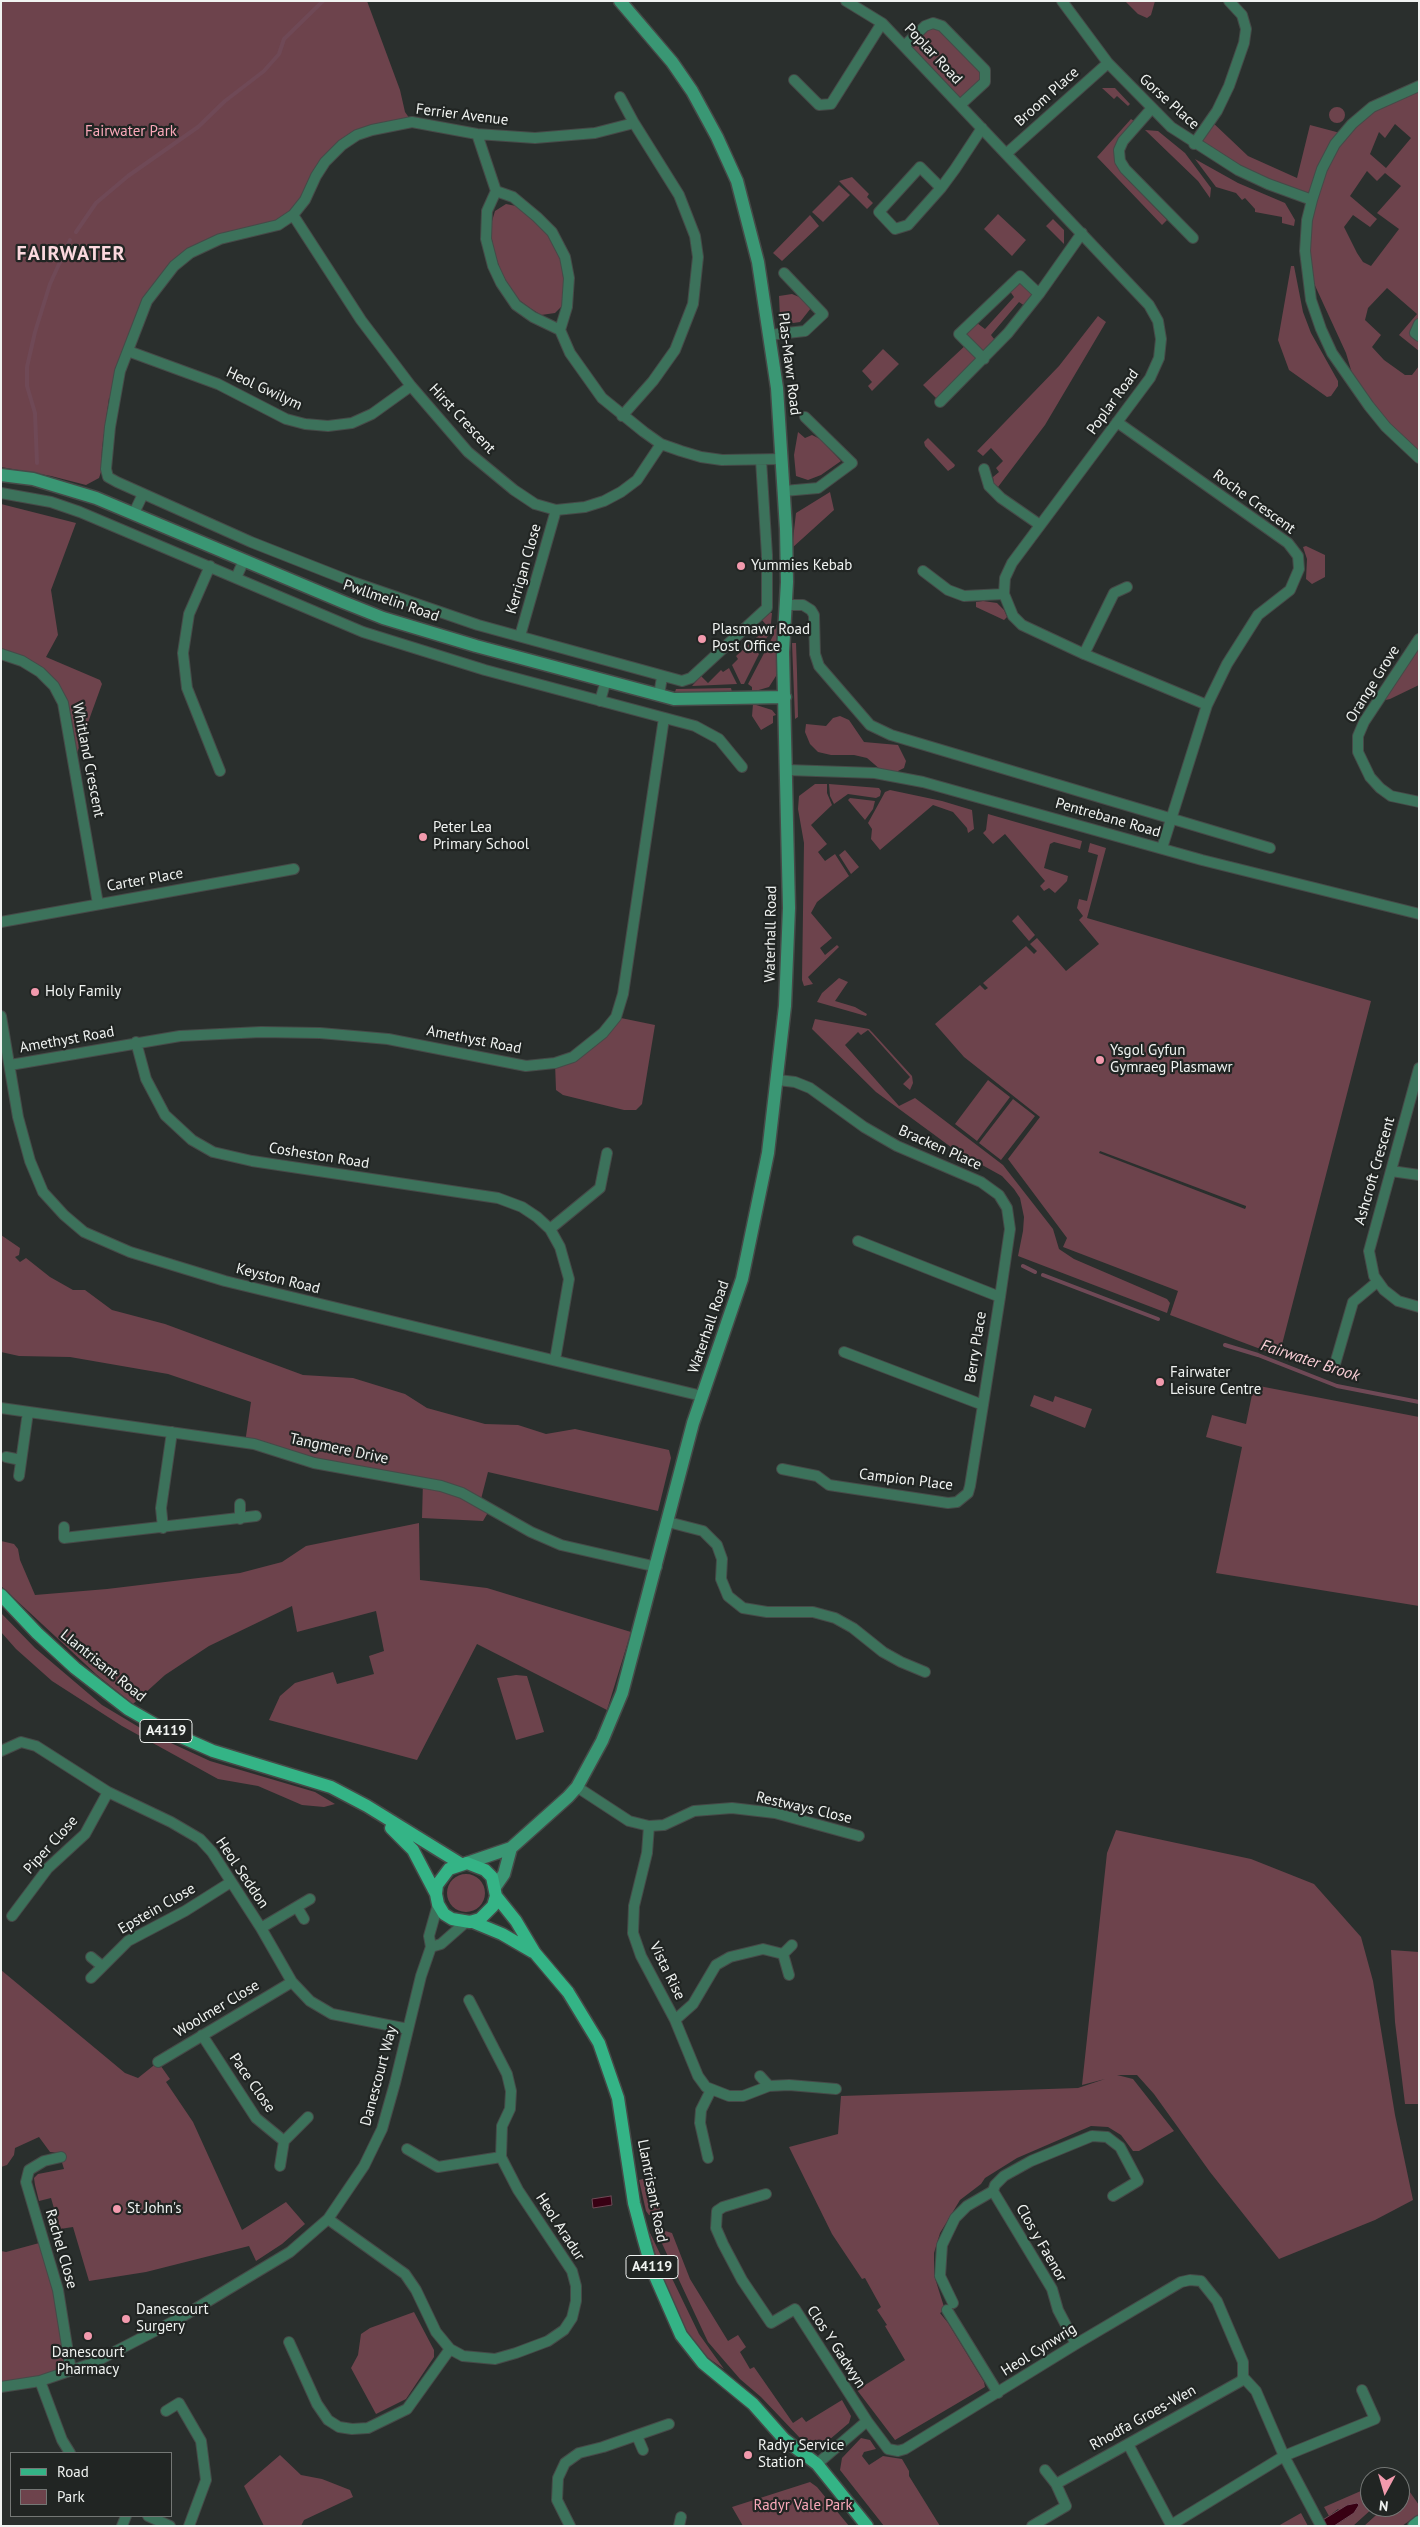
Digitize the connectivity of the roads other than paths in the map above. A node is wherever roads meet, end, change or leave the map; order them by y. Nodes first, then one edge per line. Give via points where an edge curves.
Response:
1 (620, 1) edge
2 (1062, 1) edge
3 (1229, 1) edge
4 (853, 3) edge
5 (882, 23) junction
6 (904, 46) junction
7 (1108, 63) junction
8 (794, 80) dead end
9 (1419, 86) edge
10 (620, 97) dead end
11 (960, 105) junction
12 (1152, 108) junction
13 (634, 123) junction
14 (982, 128) junction
15 (477, 134) junction
16 (1194, 144) junction
17 (1006, 154) junction
18 (941, 188) junction
19 (496, 192) junction
20 (1312, 200) junction
21 (293, 215) junction
22 (1082, 233) junction
23 (1193, 238) dead end
24 (784, 273) dead end
25 (1039, 294) junction
26 (1419, 324) edge
27 (560, 330) junction
28 (769, 334) junction
29 (1419, 336) edge
30 (128, 351) junction
31 (984, 359) junction
32 (411, 386) junction
33 (940, 402) dead end
34 (622, 416) junction
35 (806, 417) dead end
36 (1117, 422) junction
37 (661, 444) junction
38 (1419, 458) edge
39 (782, 459) junction
40 (761, 460) junction
41 (984, 469) dead end
42 (1, 475) edge
43 (784, 490) junction
44 (1, 493) edge
45 (143, 494) junction
46 (556, 510) junction
47 (134, 513) junction
48 (1040, 525) junction
49 (244, 560) junction
50 (210, 566) junction
51 (923, 571) dead end
52 (236, 578) junction
53 (1126, 587) dead end
54 (1004, 594) junction
55 (786, 605) junction
56 (520, 636) junction
57 (1419, 640) edge
58 (1, 654) edge
59 (1084, 654) junction
60 (662, 676) junction
61 (606, 680) junction
62 (659, 694) junction
63 (785, 697) junction
64 (600, 701) junction
65 (1206, 705) junction
66 (664, 718) junction
67 (742, 766) dead end
68 (787, 770) junction
69 (220, 771) dead end
70 (1419, 802) edge
71 (1171, 818) junction
72 (1162, 848) junction
73 (1270, 848) dead end
74 (294, 869) dead end
75 (98, 904) junction
76 (1419, 914) edge
77 (1, 922) edge
78 (1, 1016) edge
79 (136, 1042) junction
80 (10, 1066) junction
81 (1419, 1068) edge
82 (778, 1080) junction
83 (607, 1153) dead end
84 (1391, 1171) junction
85 (1419, 1175) edge
86 (550, 1229) junction
87 (858, 1241) dead end
88 (1377, 1282) junction
89 (1000, 1296) junction
90 (1419, 1307) edge
91 (844, 1352) dead end
92 (555, 1360) junction
93 (1335, 1364) dead end
94 (702, 1396) junction
95 (983, 1405) junction
96 (1, 1408) edge
97 (28, 1412) junction
98 (172, 1432) junction
99 (6, 1457) dead end
100 (21, 1460) junction
101 (782, 1469) dead end
102 (19, 1476) dead end
103 (240, 1504) dead end
104 (256, 1516) dead end
105 (240, 1519) junction
106 (668, 1522) junction
107 (64, 1527) dead end
108 (163, 1528) junction
109 (657, 1567) junction
110 (1, 1595) edge
111 (925, 1672) dead end
112 (1, 1751) edge
113 (577, 1786) junction
114 (108, 1792) junction
115 (367, 1806) junction
116 (649, 1826) junction
117 (859, 1836) dead end
118 (511, 1848) junction
119 (464, 1864) junction
120 (231, 1882) junction
121 (496, 1891) junction
122 (310, 1899) dead end
123 (437, 1899) junction
124 (297, 1907) junction
125 (12, 1916) dead end
126 (304, 1919) dead end
127 (469, 1922) junction
128 (261, 1928) junction
129 (792, 1946) dead end
130 (430, 1947) junction
131 (535, 1953) junction
132 (783, 1954) junction
133 (91, 1956) dead end
134 (102, 1966) junction
135 (789, 1975) dead end
136 (91, 1978) dead end
137 (292, 1982) junction
138 (469, 2000) dead end
139 (674, 2020) junction
140 (408, 2030) junction
141 (202, 2035) junction
142 (158, 2062) dead end
143 (760, 2076) dead end
144 (769, 2086) junction
145 (836, 2089) dead end
146 (711, 2090) junction
147 (308, 2117) dead end
148 (284, 2141) junction
149 (407, 2149) dead end
150 (61, 2157) dead end
151 (501, 2157) junction
152 (708, 2158) dead end
153 (280, 2166) dead end
154 (994, 2188) junction
155 (766, 2194) dead end
156 (1113, 2196) dead end
157 (328, 2219) junction
158 (289, 2342) dead end
159 (1076, 2344) junction
160 (450, 2349) junction
161 (71, 2371) junction
162 (1243, 2377) junction
163 (40, 2381) junction
164 (1, 2387) edge
165 (1362, 2390) dead end
166 (998, 2393) junction
167 (166, 2411) dead end
168 (867, 2421) junction
169 (669, 2424) dead end
170 (637, 2436) junction
171 (1128, 2444) junction
172 (643, 2450) dead end
173 (69, 2452) edge
174 (1284, 2456) junction
175 (816, 2464) junction
176 (1045, 2470) dead end
177 (1056, 2484) junction
178 (150, 2517) edge
179 (1419, 2522) edge
180 (170, 2526) edge
181 (190, 2526) edge
182 (570, 2526) edge
183 (866, 2526) edge
184 (1032, 2526) edge
185 (1321, 2526) edge
186 (1414, 2526) edge

1 - 28 street, Plas-Mawr Road via 682,76 726,156 753,240
2 - 7 street, Gorse Place
3 - 16 street via 1242,15 1246,29 1244,43 1217,111
4 - 5 street, Poplar Road
5 - 6 street, Poplar Road
5 - 8 street via 831,104 819,105
6 - 11 street, Poplar Road
6 - 11 street via 925,26 933,23 942,26 985,70 985,82
7 - 12 street, Gorse Place
7 - 17 street, Broom Place
9 - 20 street via 1372,107 1352,124 1328,156
10 - 13 street
11 - 14 street, Poplar Road
12 - 16 street, Gorse Place via 1171,128
12 - 23 street via 1123,141 1119,150 1120,160 1124,169
13 - 15 street, Ferrier Avenue via 567,137
13 - 34 street via 679,195 696,236 698,265 693,304 675,350
14 - 17 street, Poplar Road
14 - 18 street
15 - 19 street
15 - 21 street, Ferrier Avenue via 412,122 357,135 325,162 305,200
16 - 20 street, Gorse Place via 1246,174
17 - 22 street, Poplar Road
18 - 18 street via 920,167 879,212 888,224 901,230
19 - 27 street via 512,197 537,216 552,232 565,257 569,278 567,307
19 - 27 street via 486,211 486,239 493,266 516,304 533,317
20 - 38 street via 1307,220 1306,266 1311,300 1321,329 1332,353 1369,406
21 - 30 street, Ferrier Avenue via 278,225 220,239 190,253 174,266 147,301
21 - 32 street, Hirst Crescent via 361,320
22 - 25 street
22 - 36 street, Poplar Road via 1149,304 1158,321 1161,339 1156,364 1150,378
24 - 28 street via 823,314 805,330
25 - 31 street
25 - 31 street via 1020,276 959,334
26 - 29 street via 1415,333
27 - 34 street via 582,371 602,398
28 - 39 street, Plas-Mawr Road
30 - 32 street, Heol Gwilym via 218,384 286,419 305,424 352,423 372,414
30 - 45 street, Ferrier Avenue via 116,392 106,468 108,477
31 - 33 street
32 - 46 street, Hirst Crescent via 468,452 490,472 535,504
34 - 37 street
35 - 43 street via 852,463 818,488
36 - 48 street, Poplar Road
36 - 65 street, Roche Crescent via 1288,544 1298,556 1299,569 1290,590 1258,615 1244,634
37 - 40 street via 701,458
37 - 46 street, Hirst Crescent via 637,480 621,492 585,507
39 - 40 street
39 - 43 street, Plas-Mawr Road
40 - 60 street via 768,602 764,612 691,678 682,681
41 - 48 street via 989,486
42 - 47 street, Pwllmelin Road via 63,486
43 - 55 street, Plas-Mawr Road
44 - 50 street via 51,502 80,512
45 - 47 street
45 - 56 street, Pwllmelin Road via 350,581 431,610
46 - 56 street, Kerrigan Close
47 - 49 street, Pwllmelin Road
48 - 54 street, Poplar Road via 1012,563 1005,578
49 - 52 street
49 - 61 street, Pwllmelin Road via 383,618
50 - 52 street
50 - 69 street via 189,614 183,653 187,688
51 - 54 street via 948,590 964,596
52 - 64 street via 372,635
53 - 59 street via 1114,593
54 - 59 street via 1013,616 1022,625
55 - 63 street, Plas-Mawr Road
55 - 71 street via 803,605 812,610 819,666 870,725 891,735
56 - 60 street, Pwllmelin Road
57 - 70 street, Orange Grove via 1364,722 1358,736 1358,752 1370,777 1380,788 1391,796
58 - 75 street, Whitland Crescent via 40,672 54,686 63,703
59 - 65 street
60 - 62 street
61 - 62 street, Pwllmelin Road
61 - 64 street
62 - 63 street, Pwllmelin Road via 687,700
63 - 68 street, Plas-Mawr Road
64 - 66 street
65 - 71 street, Roche Crescent
66 - 67 street via 709,732
66 - 79 street, Amethyst Road via 623,994 616,1017 603,1033 573,1057 555,1063 526,1066 388,1039 291,1032 211,1033
68 - 72 street, Pentrebane Road via 875,773 923,782
68 - 82 street, Waterhall Road via 789,936
71 - 72 street, Roche Crescent
71 - 73 street
72 - 76 street, Pentrebane Road
74 - 75 street, Carter Place
75 - 77 street, Carter Place
78 - 80 street, Keyston Road
79 - 80 street, Amethyst Road
79 - 86 street, Cosheston Road via 146,1079 165,1115 192,1140 213,1152 252,1161 498,1198 522,1208
80 - 92 street, Keyston Road via 25,1144 43,1192 84,1232 130,1252 225,1281
81 - 84 street, Ashcroft Crescent
82 - 89 street, Bracken Place via 810,1088 897,1146 981,1182 999,1195 1007,1208 1010,1229
82 - 94 street, Waterhall Road via 768,1153 742,1279
83 - 86 street via 600,1188
84 - 85 street
84 - 88 street, Ashcroft Crescent via 1370,1243 1369,1260
86 - 92 street, Cosheston Road via 560,1247 569,1279
87 - 89 street, Berry Place
88 - 90 street, Ashcroft Crescent via 1398,1301
88 - 93 street via 1353,1302
89 - 95 street, Berry Place
91 - 95 street, Berry Place
92 - 94 street, Keyston Road
94 - 106 street, Waterhall Road
95 - 101 street, Campion Place via 970,1486 968,1493 957,1502 829,1485 817,1476
96 - 97 street, Tangmere Drive
97 - 98 street, Tangmere Drive
97 - 100 street
98 - 108 street via 161,1508
98 - 109 street, Tangmere Drive via 254,1444 314,1462 441,1486 462,1493 561,1545
99 - 100 street
100 - 102 street
103 - 105 street
104 - 105 street
105 - 108 street
106 - 109 street, Waterhall Road
106 - 111 street via 703,1531 717,1544 722,1559 721,1579 728,1596 743,1608 767,1612 813,1612 835,1618 889,1655
107 - 108 street via 64,1538
109 - 113 street, Waterhall Road via 622,1693 602,1741
110 - 115 main road, Llantrisant Road / A4119 via 75,1668 128,1709 213,1752 331,1787
112 - 114 street, Heol Seddon via 21,1742 36,1746
113 - 116 street via 629,1821
113 - 118 street, Waterhall Road via 560,1806
114 - 120 street, Heol Seddon via 200,1839
114 - 125 street, Piper Close via 85,1834 48,1868
115 - 119 main road, Llantrisant Road / A4119
115 - 123 main road, Llantrisant Road / A4119 via 413,1850
116 - 117 street, Restways Close via 664,1824 694,1811 732,1808 775,1813
116 - 139 street, Vista Rise via 647,1853 634,1906 633,1933 641,1956
118 - 119 street, Waterhall Road
118 - 121 street
119 - 121 main road, Llantrisant Road / A4119 via 485,1870
119 - 123 main road via 449,1869 442,1876
120 - 128 street, Heol Seddon
120 - 134 street, Epstein Close via 128,1941
121 - 127 main road via 493,1906 487,1913
121 - 131 main road, Llantrisant Road / A4119
122 - 124 street
123 - 127 main road, Llantrisant Road / A4119 via 444,1914
123 - 130 street, Danescourt Way via 429,1936
124 - 126 street
124 - 128 street
127 - 130 street via 441,1944
127 - 131 main road, Llantrisant Road / A4119 via 502,1934
128 - 137 street, Heol Seddon
129 - 132 street
130 - 140 street, Danescourt Way
131 - 175 main road, Llantrisant Road / A4119 via 568,1992 599,2043 618,2098 642,2237 652,2269 681,2335 703,2363 752,2404 784,2439
132 - 135 street
132 - 139 street via 763,1950 750,1952 716,1965 694,2004
133 - 134 street
134 - 136 street, Epstein Close
137 - 140 street, Heol Seddon via 310,2001 332,2014
137 - 141 street, Woolmer Close
138 - 151 street, Heol Aradur via 509,2082 510,2109 502,2126
139 - 146 street, Vista Rise via 698,2076
140 - 157 street, Danescourt Way via 382,2129 364,2166
141 - 142 street, Woolmer Close
141 - 148 street, Pace Close via 256,2118
143 - 144 street
144 - 145 street
144 - 146 street via 743,2096 729,2096
146 - 152 street via 701,2110 700,2122
147 - 148 street
148 - 153 street
149 - 151 street via 438,2167
150 - 161 street, Rachel Close via 42,2156 29,2170 26,2182 58,2290
151 - 160 street, Heol Aradur via 518,2190 572,2271 576,2286 572,2318 564,2330 548,2341 495,2359 463,2356
154 - 156 street via 1004,2176 1031,2161 1092,2136 1108,2137 1120,2147 1138,2181
154 - 159 street, Clos y Faenor via 1052,2289 1058,2310
154 - 166 street via 955,2218 942,2245 940,2276 950,2307
155 - 168 street, Clos Y Gadwyn via 723,2206 717,2211 716,2228 723,2244 771,2323 795,2309
157 - 160 street via 405,2274 436,2332
157 - 161 street, Danescourt Way via 290,2252 227,2290 93,2363
158 - 160 street via 317,2404 328,2420 339,2427 352,2428 368,2428 407,2409
159 - 162 street, Heol Cynwrig via 1181,2282 1201,2281 1217,2302 1243,2362
159 - 166 street, Heol Cynwrig
161 - 163 street, Danescourt Way
162 - 171 street, Rhodfa Groes-Wen
162 - 174 street via 1256,2391
163 - 164 street, Danescourt Way
163 - 173 street
165 - 174 street via 1375,2420
166 - 168 street, Heol Cynwrig via 898,2451 884,2446
167 - 181 street via 179,2404 201,2440 206,2480
168 - 175 street
169 - 170 street
170 - 172 street
170 - 182 street via 579,2453 565,2463 558,2478 558,2500
171 - 174 street via 1171,2525
171 - 177 street, Rhodfa Groes-Wen
174 - 185 street
175 - 183 main road, Llantrisant Road / A4119
176 - 177 street
177 - 184 street via 1066,2506
178 - 180 street
179 - 186 street

